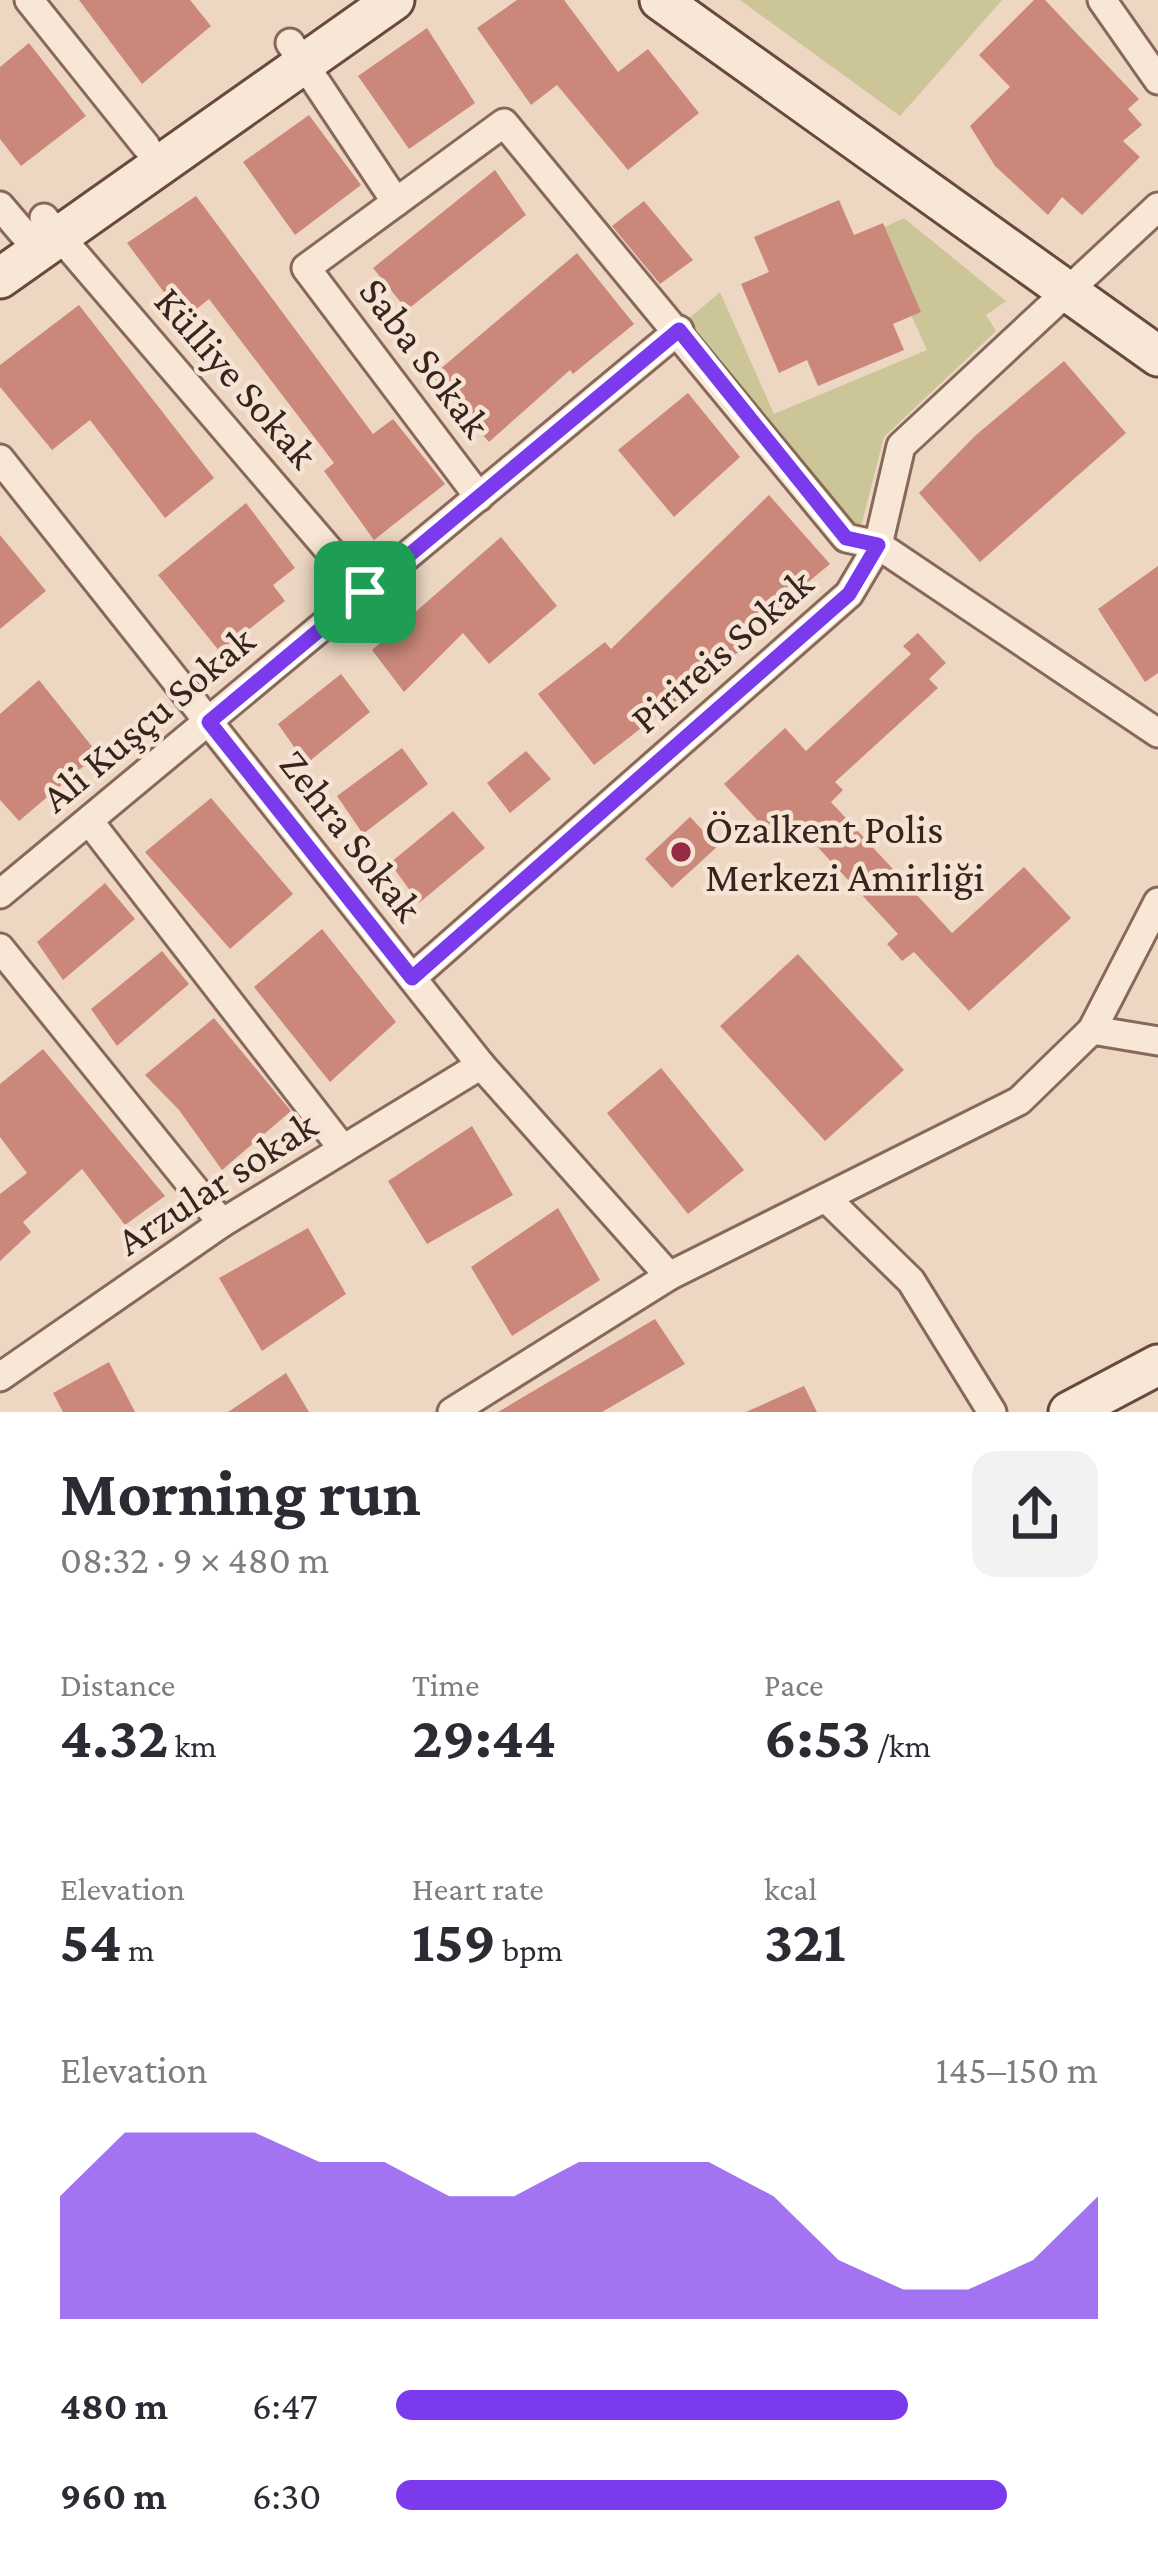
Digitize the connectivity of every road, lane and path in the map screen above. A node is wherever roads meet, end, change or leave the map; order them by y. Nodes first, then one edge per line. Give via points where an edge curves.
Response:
1 (29, 0) edge
2 (347, 0) edge
3 (394, 0) edge
4 (1102, 0) edge
5 (681, 6) edge
6 (297, 54) junction
7 (1158, 80) edge
8 (146, 146) junction
9 (396, 202) junction
10 (1158, 207) edge
11 (25, 228) edge
12 (0, 278) edge
13 (1069, 291) junction
14 (679, 330) junction
15 (1158, 356) edge
16 (3, 469) edge
17 (479, 497) junction
18 (878, 545) junction
19 (365, 592) junction
20 (209, 722) junction
21 (1158, 733) edge
22 (89, 821) junction
23 (0, 894) edge
24 (1158, 902) edge
25 (0, 948) edge
26 (412, 978) junction
27 (1092, 1030) junction
28 (1158, 1041) edge
29 (481, 1065) junction
30 (343, 1149) junction
31 (826, 1198) junction
32 (222, 1223) junction
33 (669, 1276) junction
34 (1158, 1365) edge
35 (0, 1377) edge
36 (452, 1412) edge
37 (992, 1412) edge
38 (1069, 1412) edge

1 - 8 street
2 - 6 street
3 - 6 street
4 - 7 street
5 - 13 street
6 - 8 street
6 - 9 street
6 - 11 street
8 - 11 street
9 - 14 street via 504,123
9 - 17 street, Saba Sokak via 305,268
10 - 13 street, Pirireis Sokak
11 - 12 street
11 - 19 street, Külliye Sokak
13 - 15 street
13 - 18 street, Pirireis Sokak via 901,446
14 - 17 street, Ali Kuşçu Sokak
14 - 18 street via 846,538
16 - 20 street, Zehra Sokak
17 - 19 street, Ali Kuşçu Sokak
18 - 21 street
18 - 26 street, Pirireis Sokak via 849,594
19 - 20 street, Ali Kuşçu Sokak
20 - 22 street, Ali Kuşçu Sokak
20 - 26 street, Zehra Sokak
22 - 23 street, Ali Kuşçu Sokak
22 - 30 street
24 - 27 street
25 - 32 street
26 - 29 street, Zehra Sokak
27 - 28 street
27 - 31 street via 1019,1101
29 - 30 street, Arzular sokak
29 - 33 street, Zehra Sokak
30 - 32 street, Arzular sokak
31 - 33 street
31 - 37 street via 911,1281
32 - 35 street, Arzular sokak
33 - 36 street
34 - 38 street

